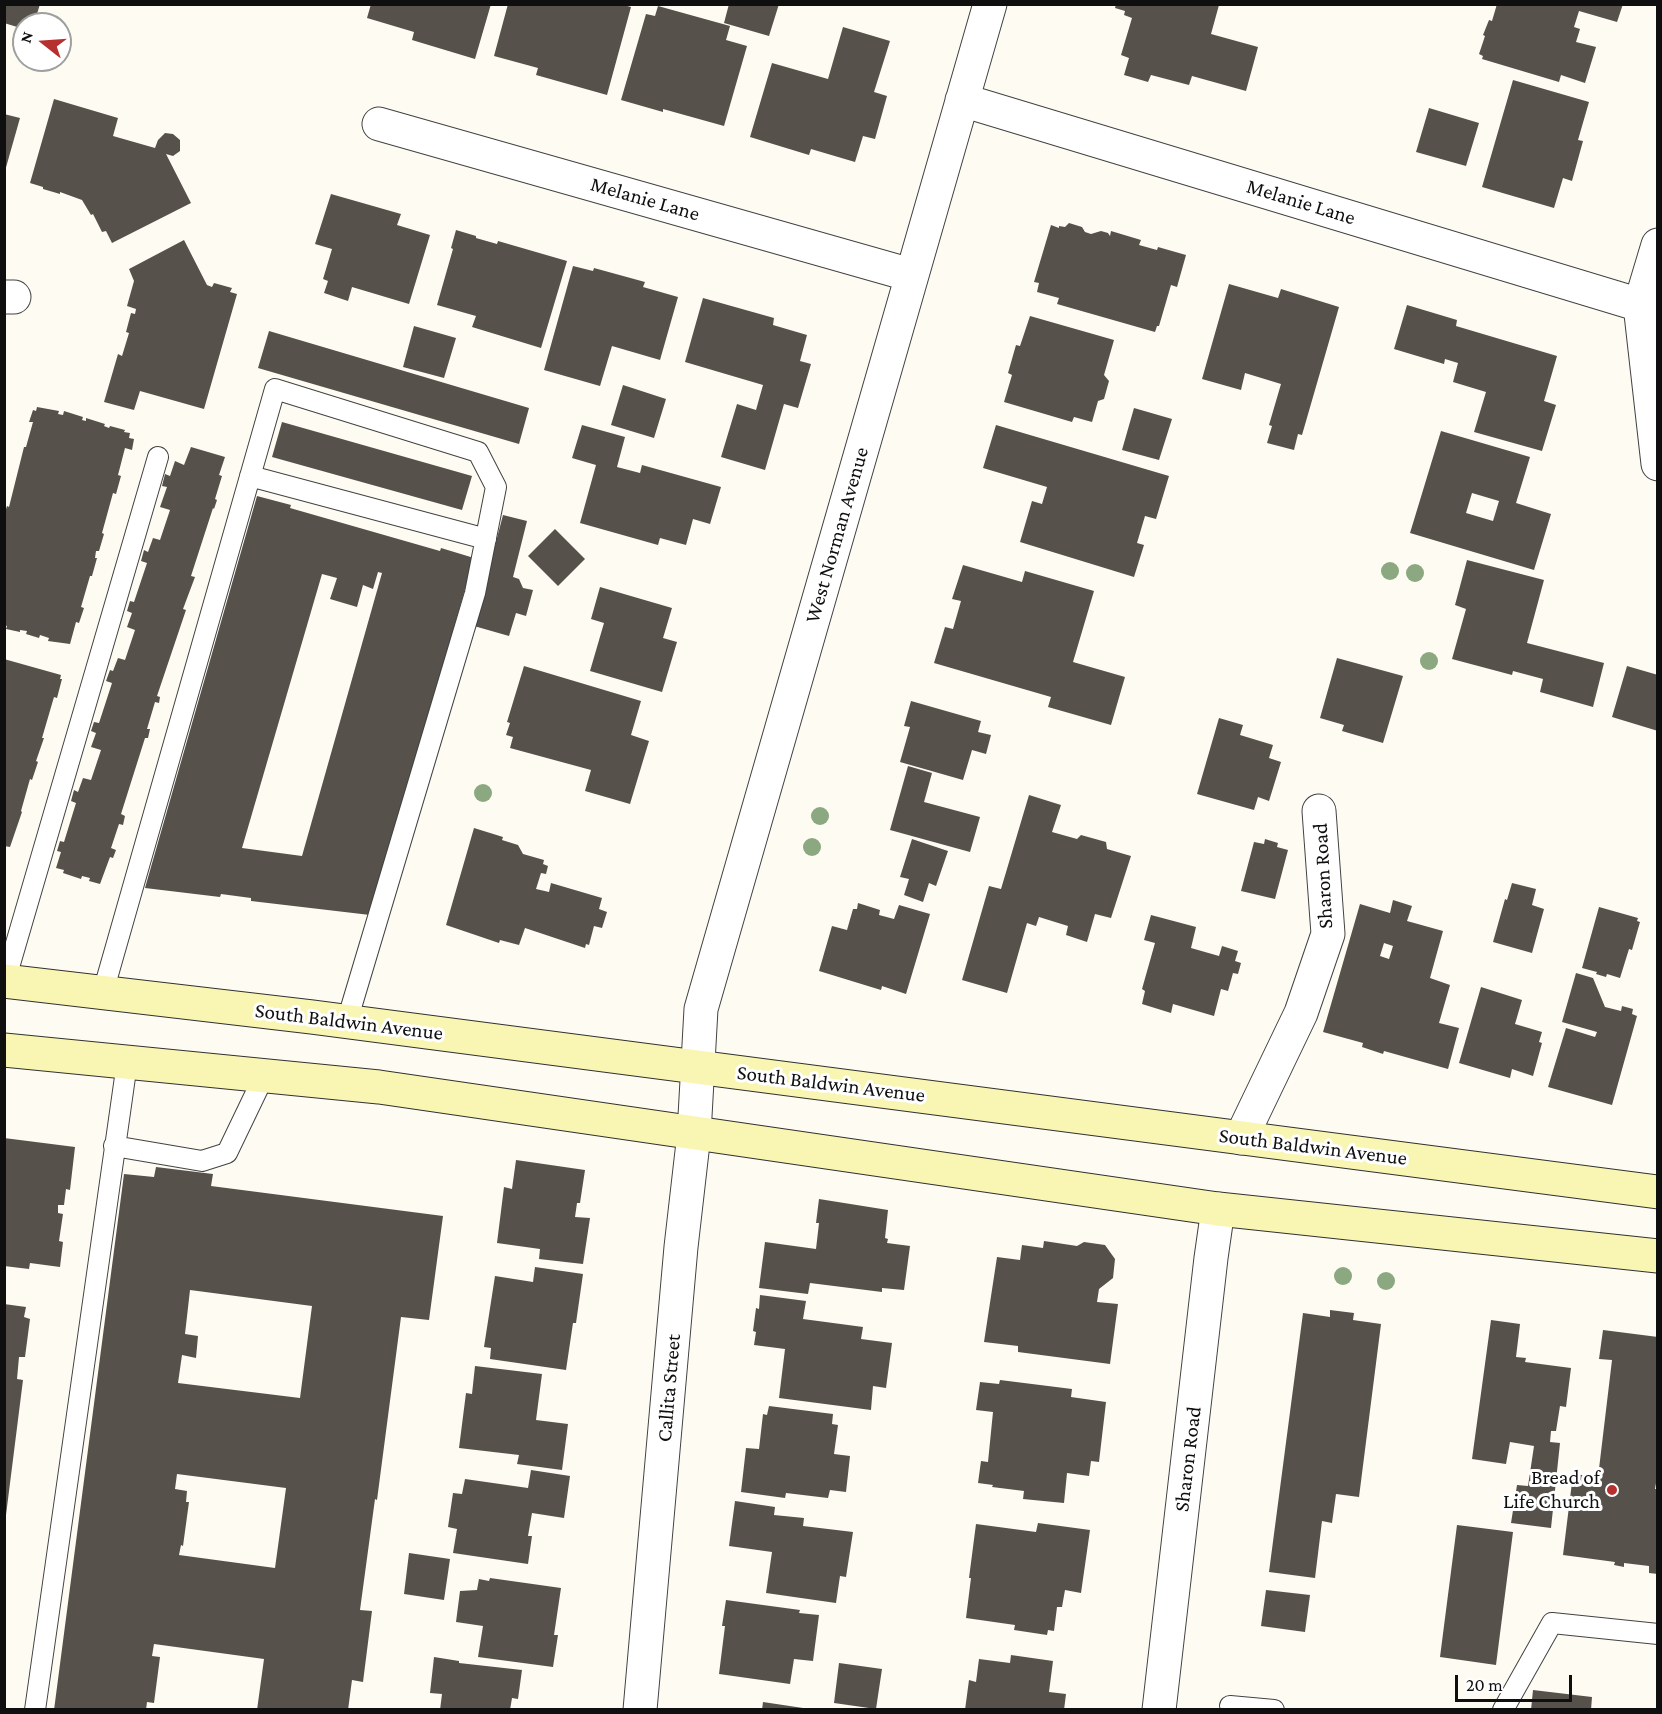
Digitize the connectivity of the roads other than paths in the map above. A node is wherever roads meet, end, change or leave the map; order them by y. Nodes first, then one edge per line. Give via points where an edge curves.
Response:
1 (990, 4) edge
2 (962, 100) junction
3 (379, 124) dead end
4 (1658, 245) edge
5 (911, 275) junction
6 (1640, 305) junction
7 (158, 457) dead end
8 (1658, 464) edge
9 (250, 476) junction
10 (486, 539) junction
11 (1319, 811) dead end
12 (5, 981) edge
13 (103, 992) junction
14 (347, 1021) junction
15 (4, 1050) edge
16 (127, 1062) junction
17 (697, 1067) junction
18 (264, 1076) junction
19 (694, 1134) junction
20 (1241, 1138) junction
21 (114, 1146) junction
22 (1658, 1192) edge
23 (1218, 1209) junction
24 (1658, 1256) edge
25 (1658, 1634) edge
26 (1230, 1706) dead end
27 (35, 1710) edge
28 (640, 1710) edge
29 (1159, 1710) edge
30 (1274, 1710) edge
31 (1503, 1710) edge

1 - 2 street, West Norman Avenue
2 - 5 street, West Norman Avenue
2 - 6 street, Melanie Lane
3 - 5 street, Melanie Lane
4 - 6 street
5 - 17 street, West Norman Avenue via 701,1009
6 - 8 street
7 - 12 lane
9 - 10 lane
9 - 10 lane via 275,389 478,452 496,487
9 - 13 lane
10 - 14 lane via 476,593
11 - 20 street, Sharon Road via 1328,934 1301,1013
12 - 13 main road, South Baldwin Avenue
13 - 14 main road, South Baldwin Avenue
14 - 17 main road, South Baldwin Avenue
15 - 16 main road
16 - 18 main road
16 - 21 lane
17 - 19 street, Callita Street
17 - 20 main road, South Baldwin Avenue
18 - 19 main road via 379,1087
18 - 21 lane via 227,1153 202,1161
19 - 23 main road
19 - 28 street, Callita Street
20 - 22 main road, South Baldwin Avenue
21 - 27 lane
23 - 24 main road
23 - 29 street, Sharon Road
25 - 31 lane via 1552,1623
26 - 30 lane

